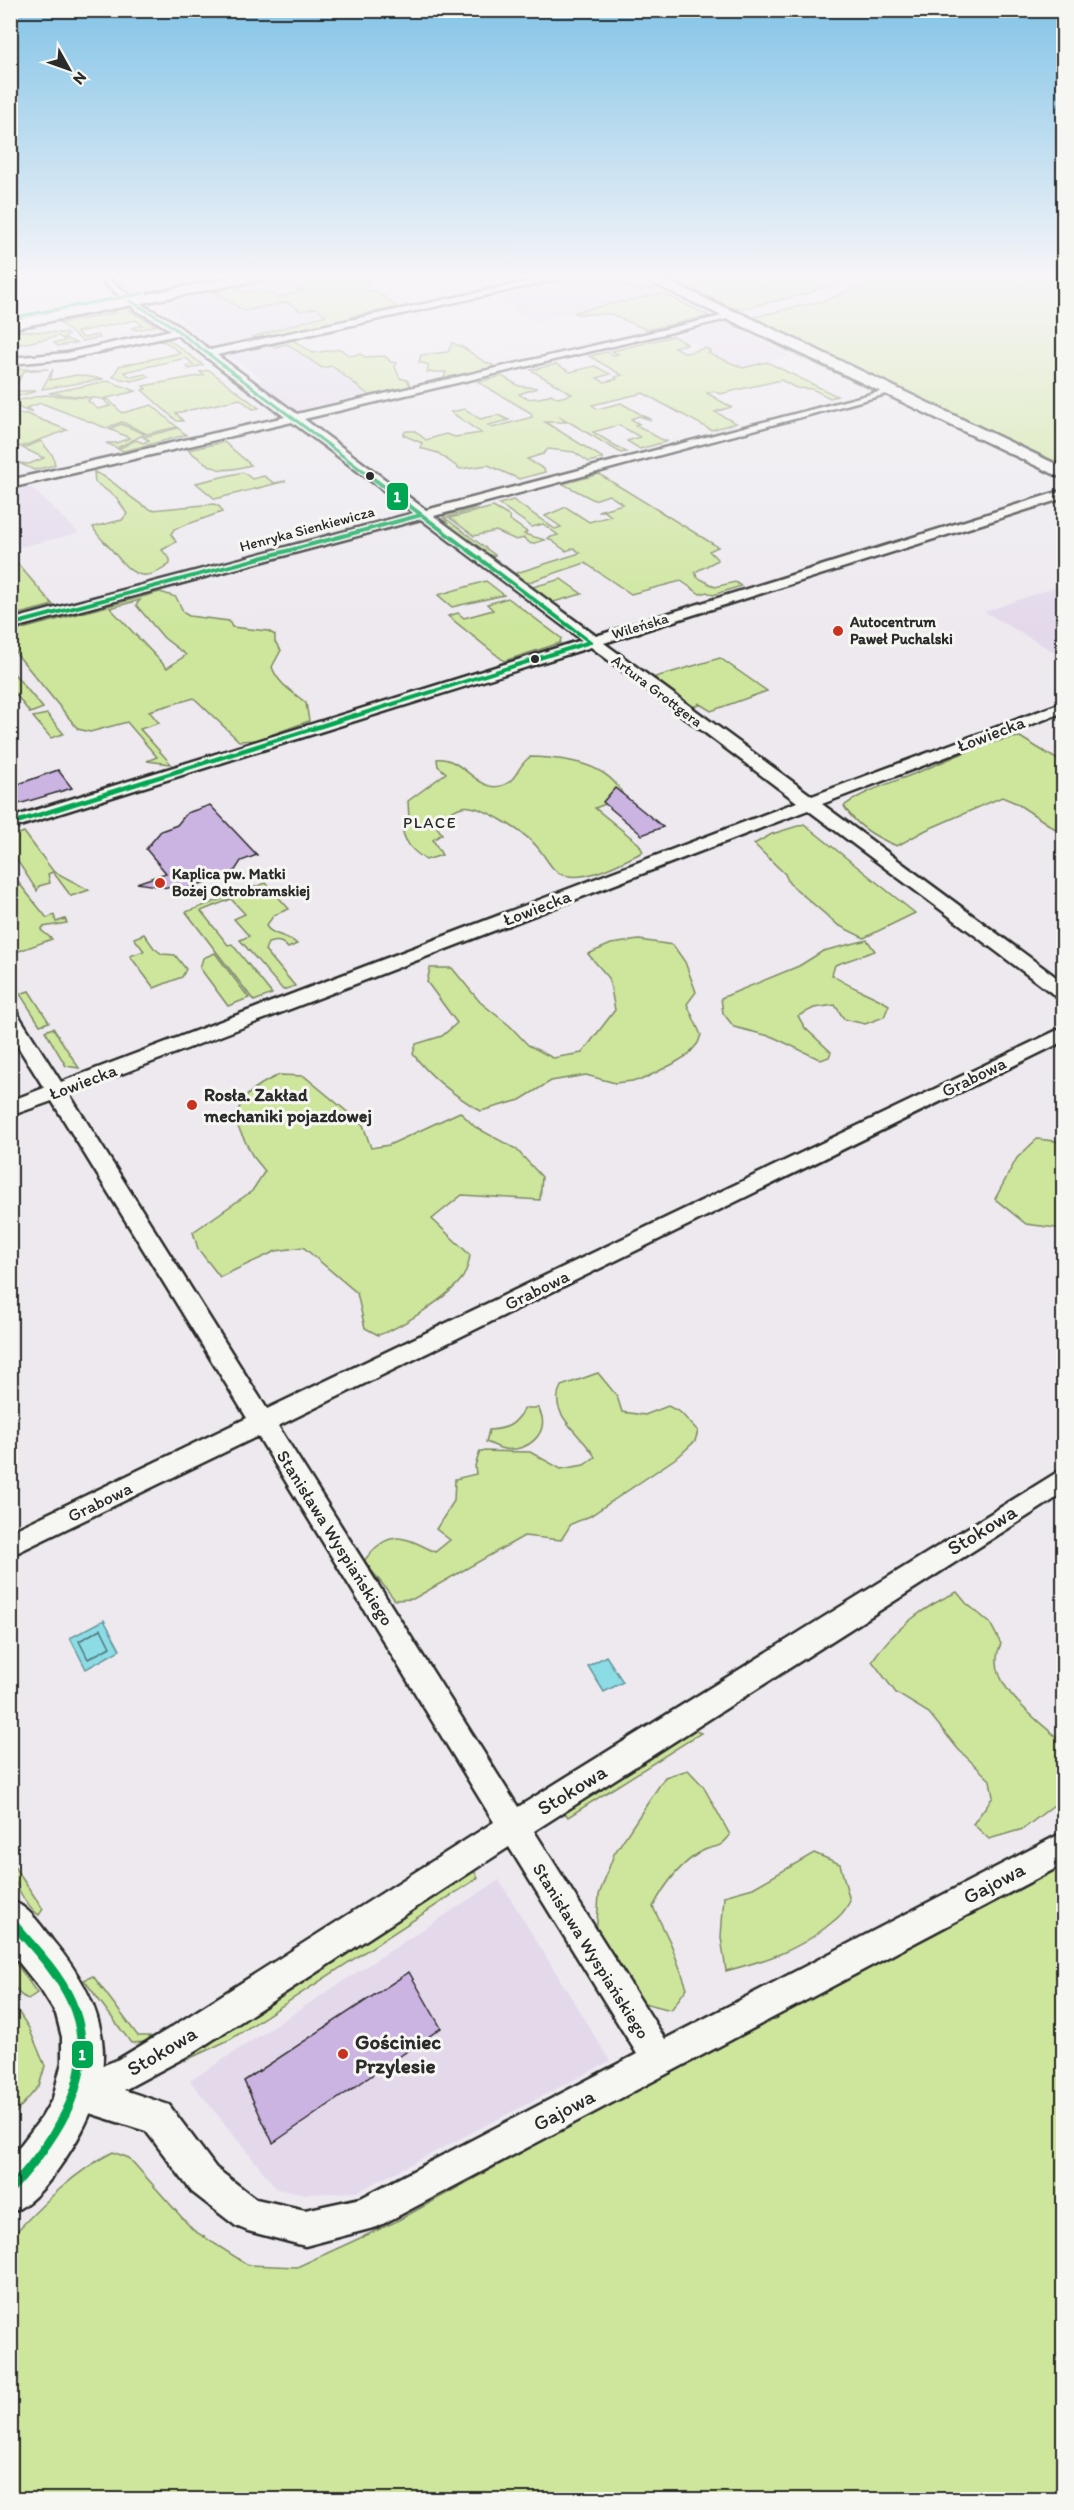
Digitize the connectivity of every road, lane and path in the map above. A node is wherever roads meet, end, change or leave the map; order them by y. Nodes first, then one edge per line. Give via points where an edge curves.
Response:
1 (259, 393) edge
2 (401, 393) edge
3 (878, 393) edge
4 (896, 393) edge
5 (293, 418) junction
6 (1064, 474) edge
7 (10, 484) edge
8 (1064, 494) edge
9 (421, 515) junction
10 (10, 625) edge
11 (590, 642) junction
12 (1064, 706) edge
13 (809, 804) junction
14 (10, 824) edge
15 (1064, 993) edge
16 (10, 1017) edge
17 (1064, 1033) edge
18 (57, 1092) junction
19 (10, 1109) edge
20 (264, 1423) junction
21 (1064, 1479) edge
22 (10, 1545) edge
23 (513, 1827) junction
24 (1064, 1847) edge
25 (10, 1919) edge
26 (659, 2060) junction
27 (76, 2093) junction
28 (10, 2191) edge

1 - 5 street, Artura Grottgera
2 - 5 street
3 - 9 street, Henryka Sienkiewicza
4 - 6 street
5 - 7 street
5 - 9 street, Artura Grottgera
8 - 11 street, Wileńska
9 - 10 street, Henryka Sienkiewicza
9 - 11 street, Artura Grottgera
11 - 13 street, Artura Grottgera
11 - 14 street, Wileńska
12 - 13 street, Łowiecka
13 - 15 street, Artura Grottgera
13 - 18 street, Łowiecka
16 - 18 street, Stanisława Wyspiańskiego
17 - 20 street, Grabowa
18 - 19 street, Łowiecka
18 - 20 street, Stanisława Wyspiańskiego
20 - 22 street, Grabowa
20 - 23 street, Stanisława Wyspiańskiego
21 - 23 street, Stokowa
23 - 26 street, Stanisława Wyspiańskiego
23 - 27 street, Stokowa via 169,2048 128,2072
24 - 26 street, Gajowa
25 - 27 street via 62,1987 76,2012 83,2044
26 - 27 street, Gajowa via 365,2215 305,2228 248,2214 204,2180 157,2117
27 - 28 street via 57,2135

